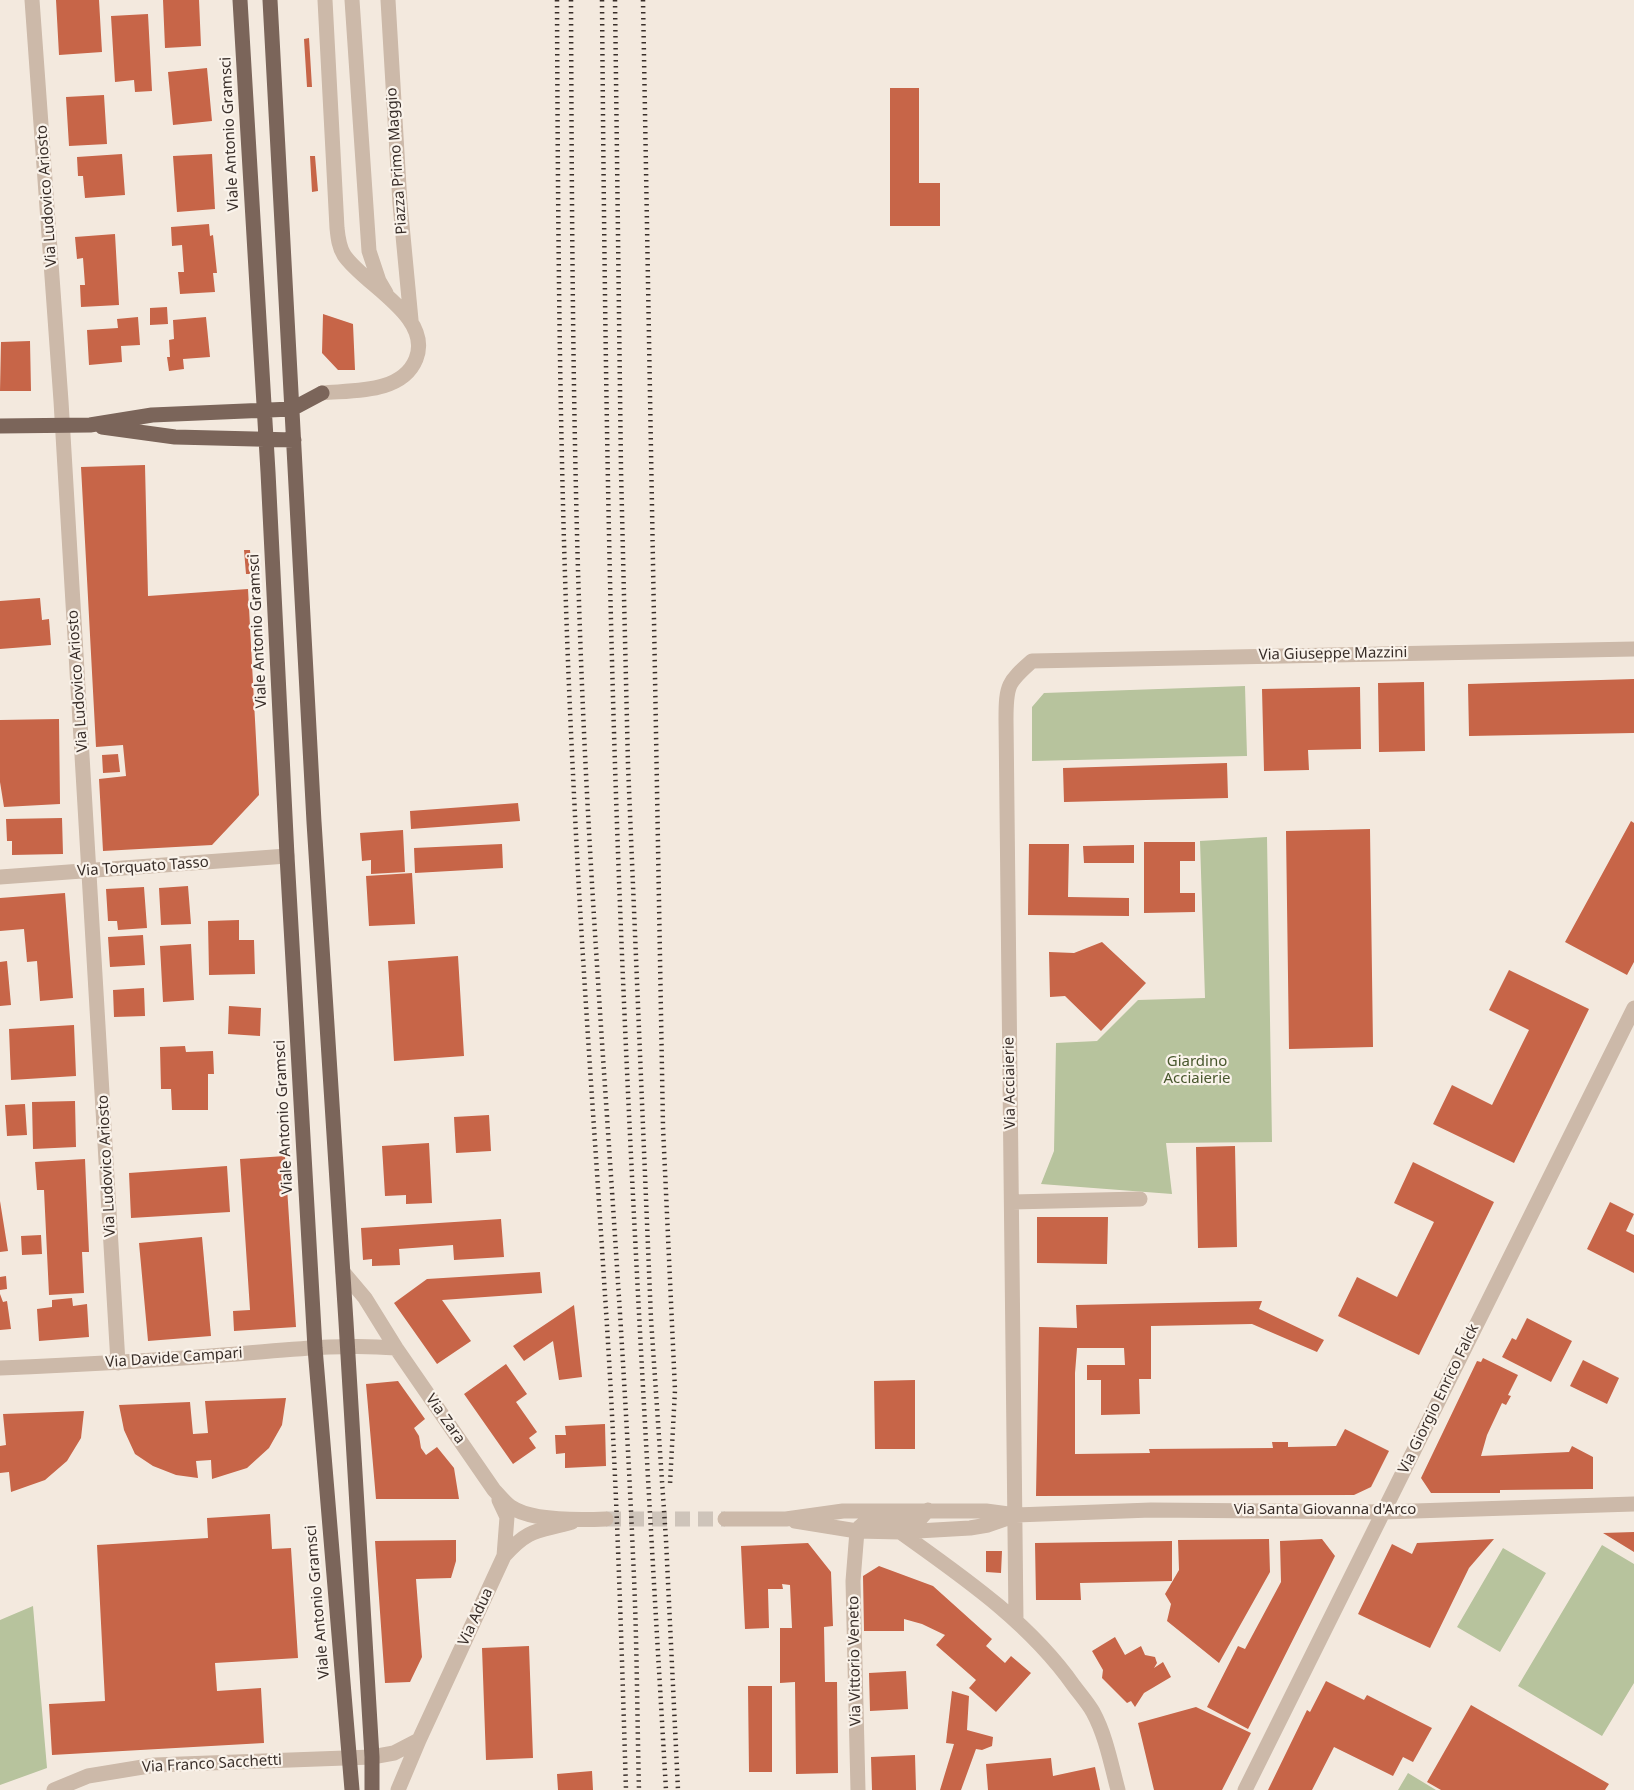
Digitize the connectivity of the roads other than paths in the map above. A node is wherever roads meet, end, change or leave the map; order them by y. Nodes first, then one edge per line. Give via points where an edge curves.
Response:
1 (32, 0) edge
2 (240, 0) edge
3 (270, 0) edge
4 (325, 0) edge
5 (352, 0) edge
6 (388, 0) edge
7 (389, 298) junction
8 (411, 322) junction
9 (291, 369) junction
10 (321, 393) junction
11 (292, 409) junction
12 (265, 410) junction
13 (90, 424) junction
14 (62, 425) junction
15 (0, 426) edge
16 (267, 440) junction
17 (294, 440) junction
18 (1634, 649) edge
19 (1032, 661) joint
20 (286, 856) junction
21 (90, 871) junction
22 (0, 877) edge
23 (1634, 1008) edge
24 (1140, 1199) dead end
25 (1012, 1202) junction
26 (343, 1272) junction
27 (347, 1347) junction
28 (315, 1348) junction
29 (396, 1348) junction
30 (118, 1363) junction
31 (0, 1368) edge
32 (494, 1490) junction
33 (1634, 1504) edge
34 (928, 1510) junction
35 (1383, 1512) junction
36 (1016, 1515) junction
37 (725, 1519) tunnel mouth
38 (786, 1519) junction
39 (581, 1520) junction
40 (606, 1520) tunnel mouth
41 (857, 1531) junction
42 (900, 1532) junction
43 (504, 1556) junction
44 (1016, 1621) junction
45 (418, 1740) junction
46 (372, 1757) junction
47 (349, 1758) junction
48 (54, 1790) edge
49 (352, 1790) edge
50 (372, 1790) edge
51 (398, 1790) edge
52 (858, 1790) edge
53 (1118, 1790) edge
54 (1245, 1790) edge

1 - 14 street, Via Ludovico Ariosto
2 - 12 main road, Viale Antonio Gramsci
3 - 9 main road
4 - 7 street, Piazza Primo Maggio via 338,239 349,261
5 - 7 street, Piazza Primo Maggio via 369,251
6 - 8 street, Piazza Primo Maggio via 401,226
7 - 8 street, Piazza Primo Maggio
8 - 10 street, Piazza Primo Maggio via 418,352 411,368 402,376 382,387
9 - 10 main road via 300,390
9 - 11 main road
10 - 11 main road
11 - 12 main road
11 - 17 main road
12 - 13 main road via 152,415
12 - 16 main road, Viale Antonio Gramsci
13 - 14 main road
13 - 16 main road via 175,437
14 - 15 main road
14 - 21 street, Via Ludovico Ariosto
16 - 17 main road
16 - 20 main road, Viale Antonio Gramsci
17 - 26 main road
18 - 19 street, Via Giuseppe Mazzini
19 - 25 street, Via Acciaierie via 1012,679 1006,699
20 - 21 street, Via Torquato Tasso
20 - 28 main road, Viale Antonio Gramsci
21 - 22 street, Via Torquato Tasso
21 - 30 street, Via Ludovico Ariosto
23 - 35 street, Via Giorgio Enrico Falck
24 - 25 street
25 - 36 street, Via Acciaierie
26 - 27 main road
26 - 29 street, Via Zara via 365,1298
27 - 28 street, Via Davide Campari
27 - 29 street
27 - 46 main road
28 - 30 street, Via Davide Campari
28 - 47 main road, Viale Antonio Gramsci
29 - 32 street, Via Zara
30 - 31 street, Via Davide Campari
32 - 39 street via 510,1507 525,1514
32 - 43 street, Via Adua via 507,1517
33 - 35 street, Via Santa Giovanna d'Arco
34 - 36 street
34 - 38 street via 843,1511
34 - 41 street via 914,1521 871,1519
35 - 36 street, Via Santa Giovanna d'Arco via 1151,1510
35 - 54 street, Via Giorgio Enrico Falck
36 - 42 street via 970,1528
36 - 44 street, Via Acciaierie
37 - 38 street
38 - 41 street
39 - 40 street
39 - 43 street via 527,1534
41 - 42 street
41 - 52 street, Via Vittorio Veneto via 853,1581
42 - 44 street
43 - 45 street, Via Adua
44 - 53 street via 1057,1661 1092,1711 1104,1737
45 - 46 street via 394,1753
45 - 51 street, Via Adua
46 - 47 street, Via Franco Sacchetti
46 - 50 main road
47 - 48 street, Via Franco Sacchetti via 155,1765 88,1776
47 - 49 main road, Viale Antonio Gramsci

